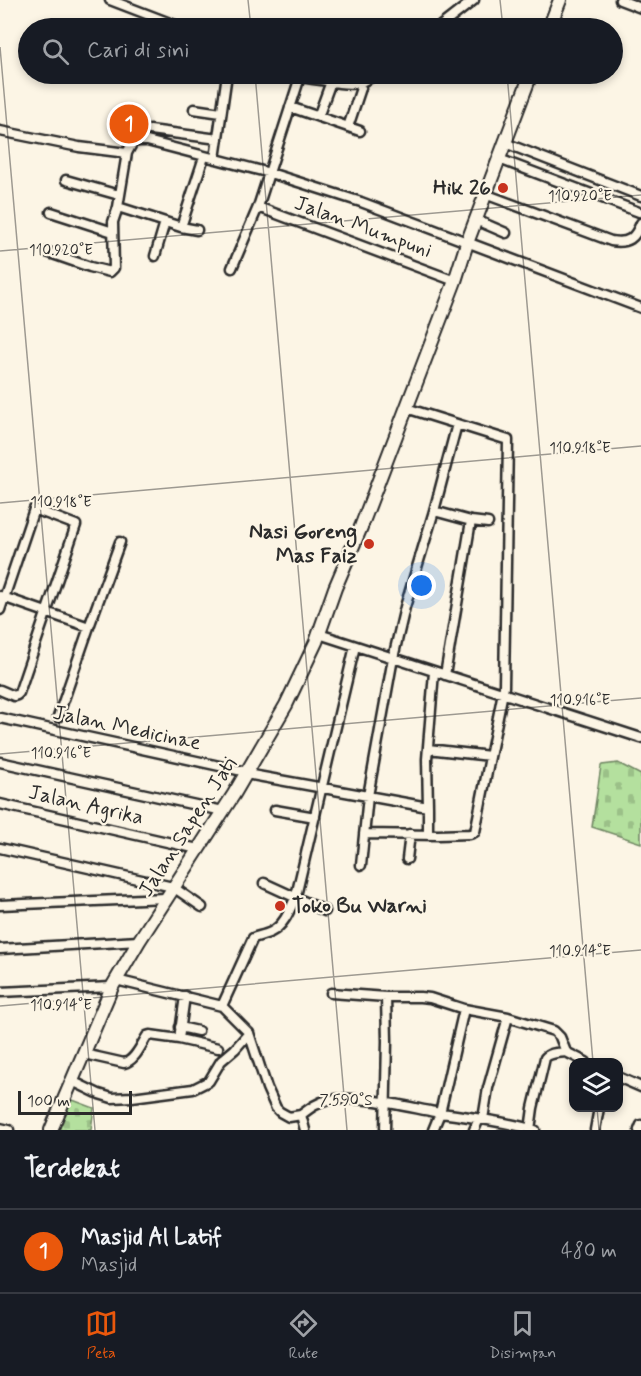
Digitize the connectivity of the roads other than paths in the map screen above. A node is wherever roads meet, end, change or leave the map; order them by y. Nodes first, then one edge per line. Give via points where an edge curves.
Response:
1 (110, 0) edge
2 (474, 0) edge
3 (560, 0) edge
4 (620, 0) edge
5 (641, 8) edge
6 (157, 18) edge
7 (451, 18) edge
8 (553, 18) edge
9 (226, 84) edge
10 (294, 84) edge
11 (527, 84) edge
12 (329, 87) dead end
13 (361, 88) dead end
14 (290, 107) junction
15 (194, 109) dead end
16 (222, 113) junction
17 (318, 117) junction
18 (152, 120) dead end
19 (348, 127) junction
20 (150, 130) junction
21 (0, 131) edge
22 (360, 132) dead end
23 (218, 139) junction
24 (147, 141) junction
25 (505, 143) junction
26 (127, 153) junction
27 (204, 157) junction
28 (215, 159) junction
29 (499, 159) junction
30 (270, 173) junction
31 (66, 180) dead end
32 (486, 194) junction
33 (119, 195) junction
34 (641, 196) edge
35 (118, 207) junction
36 (258, 207) junction
37 (51, 212) dead end
38 (639, 212) dead end
39 (476, 220) junction
40 (165, 222) junction
41 (641, 223) edge
42 (181, 227) junction
43 (197, 230) dead end
44 (112, 232) junction
45 (506, 232) dead end
46 (639, 235) edge
47 (467, 243) junction
48 (47, 252) dead end
49 (155, 256) dead end
50 (232, 268) dead end
51 (455, 280) junction
52 (641, 308) edge
53 (406, 408) junction
54 (457, 424) junction
55 (434, 511) junction
56 (471, 521) junction
57 (488, 523) dead end
58 (120, 542) dead end
59 (2, 596) edge
60 (0, 610) edge
61 (46, 612) junction
62 (88, 627) junction
63 (319, 634) junction
64 (355, 646) junction
65 (393, 658) junction
66 (434, 672) junction
67 (445, 675) junction
68 (0, 690) edge
69 (503, 693) junction
70 (58, 717) dead end
71 (0, 718) edge
72 (641, 738) edge
73 (428, 749) junction
74 (490, 756) junction
75 (0, 762) edge
76 (246, 773) junction
77 (322, 788) junction
78 (368, 796) junction
79 (0, 804) edge
80 (428, 807) junction
81 (275, 810) dead end
82 (223, 811) junction
83 (315, 817) junction
84 (364, 834) junction
85 (410, 834) junction
86 (428, 834) junction
87 (0, 848) edge
88 (198, 849) junction
89 (406, 859) dead end
90 (361, 865) dead end
91 (264, 883) dead end
92 (173, 887) junction
93 (296, 896) junction
94 (166, 898) junction
95 (0, 905) edge
96 (202, 907) dead end
97 (325, 911) dead end
98 (139, 941) junction
99 (0, 949) edge
100 (114, 983) junction
101 (0, 993) edge
102 (331, 993) dead end
103 (184, 996) junction
104 (386, 997) junction
105 (222, 1006) junction
106 (464, 1009) junction
107 (507, 1017) junction
108 (180, 1027) junction
109 (198, 1031) dead end
110 (249, 1033) junction
111 (179, 1039) junction
112 (218, 1048) dead end
113 (566, 1052) junction
114 (84, 1054) junction
115 (578, 1058) edge
116 (623, 1079) edge
117 (72, 1081) junction
118 (641, 1087) edge
119 (386, 1103) junction
120 (598, 1112) edge
121 (440, 1113) junction
122 (301, 1115) junction
123 (481, 1119) junction
124 (641, 1125) edge
125 (0, 1128) edge
126 (532, 1129) edge
127 (9, 1130) edge
128 (51, 1130) edge
129 (305, 1130) edge
130 (385, 1130) edge
131 (433, 1130) edge
132 (474, 1130) edge
133 (595, 1130) edge
134 (639, 1130) edge

1 - 6 street
2 - 7 street
3 - 8 street
4 - 5 street
9 - 16 street
10 - 14 street
11 - 25 street, Jalan Sapen Jati
12 - 17 street
13 - 19 street
14 - 17 street
14 - 30 street
15 - 16 street
16 - 23 street
17 - 19 street
18 - 20 street
19 - 22 street
20 - 23 street
20 - 24 street
21 - 26 street
23 - 28 street
24 - 26 street via 133,142
24 - 27 street
25 - 29 street, Jalan Sapen Jati
25 - 34 street
26 - 33 street
27 - 28 street
27 - 42 street
28 - 30 street
29 - 32 street, Jalan Sapen Jati
29 - 38 street
30 - 36 street
30 - 47 street via 361,202
31 - 33 street
32 - 39 street, Jalan Sapen Jati
32 - 46 street via 611,241 619,243
33 - 35 street
35 - 40 street
35 - 44 street
36 - 50 street
36 - 51 street, Jalan Mumpuni
37 - 44 street
39 - 45 street
39 - 47 street, Jalan Sapen Jati
40 - 42 street
40 - 49 street
41 - 46 street
42 - 43 street
44 - 48 street via 114,268 110,272
47 - 51 street, Jalan Sapen Jati
47 - 52 street
51 - 53 street, Jalan Sapen Jati
53 - 54 street
53 - 63 street, Jalan Sapen Jati
54 - 55 street
54 - 69 street via 508,441
55 - 56 street via 454,512
55 - 65 street
56 - 57 street
56 - 67 street
58 - 62 street
59 - 60 street
59 - 61 street
59 - 61 street via 34,509 76,525
61 - 62 street
61 - 68 street via 19,694
62 - 70 street
63 - 64 street
63 - 76 street, Jalan Sapen Jati via 286,705
64 - 65 street
64 - 77 street
65 - 66 street
65 - 78 street
66 - 67 street
66 - 73 street
67 - 69 street
69 - 72 street
69 - 74 street
71 - 76 street, Jalan Medicinae
73 - 74 street
73 - 80 street
74 - 86 street via 475,832
75 - 82 street
76 - 77 street, Jalan Medicinae
76 - 82 street, Jalan Sapen Jati
77 - 78 street, Jalan Medicinae
77 - 83 street
78 - 80 street, Jalan Medicinae
78 - 84 street
79 - 88 street, Jalan Agrika
80 - 86 street
81 - 83 street
82 - 88 street, Jalan Sapen Jati
83 - 93 street
84 - 85 street
84 - 90 street
85 - 86 street
85 - 89 street
87 - 92 street
88 - 92 street, Jalan Sapen Jati
91 - 93 street
92 - 94 street, Jalan Sapen Jati
92 - 96 street
93 - 97 street
93 - 105 street via 279,927 253,938
94 - 95 street
94 - 98 street, Jalan Sapen Jati
98 - 99 street
98 - 100 street, Jalan Sapen Jati
100 - 101 street
100 - 103 street
100 - 114 street, Jalan Sapen Jati
102 - 104 street
103 - 105 street
103 - 108 street
104 - 106 street via 420,997
104 - 119 street
105 - 110 street
106 - 107 street
106 - 121 street
107 - 113 street via 554,1031
107 - 123 street
108 - 109 street
108 - 111 street
110 - 117 street via 221,1060 209,1081 193,1089 112,1098
110 - 122 street via 276,1108 289,1118
111 - 112 street
111 - 114 street via 147,1036 127,1063
113 - 115 street
113 - 126 street via 545,1058
114 - 117 street, Jalan Sapen Jati
116 - 118 street
117 - 128 street, Jalan Sapen Jati
119 - 121 street
119 - 122 street via 327,1100
119 - 130 street
120 - 133 street
121 - 123 street
121 - 131 street
122 - 129 street
123 - 126 street
123 - 132 street
124 - 134 street
125 - 127 street

